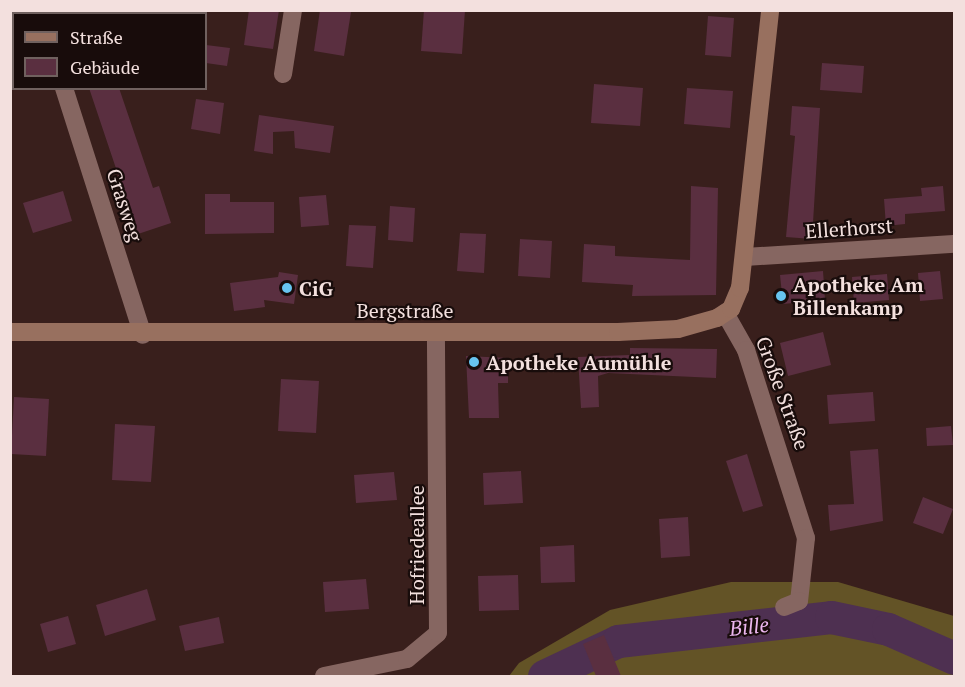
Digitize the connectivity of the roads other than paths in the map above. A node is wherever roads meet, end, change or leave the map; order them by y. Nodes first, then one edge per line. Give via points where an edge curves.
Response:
1 (293, 10) edge
2 (770, 10) edge
3 (283, 74) dead end
4 (65, 90) edge
5 (954, 244) edge
6 (745, 257) junction
7 (725, 313) junction
8 (10, 332) edge
9 (436, 332) junction
10 (143, 335) junction
11 (784, 607) dead end
12 (324, 676) edge

1 - 3 street
2 - 6 street
4 - 10 street, Grasweg
5 - 6 street, Ellerhorst
6 - 7 street via 740,288
7 - 9 street, Bergstraße via 678,329
7 - 11 street, Große Straße via 746,350 807,538 802,593 799,601
8 - 10 street, Bergstraße
9 - 10 street, Bergstraße
9 - 12 street, Hofriedeallee via 438,633 407,659

